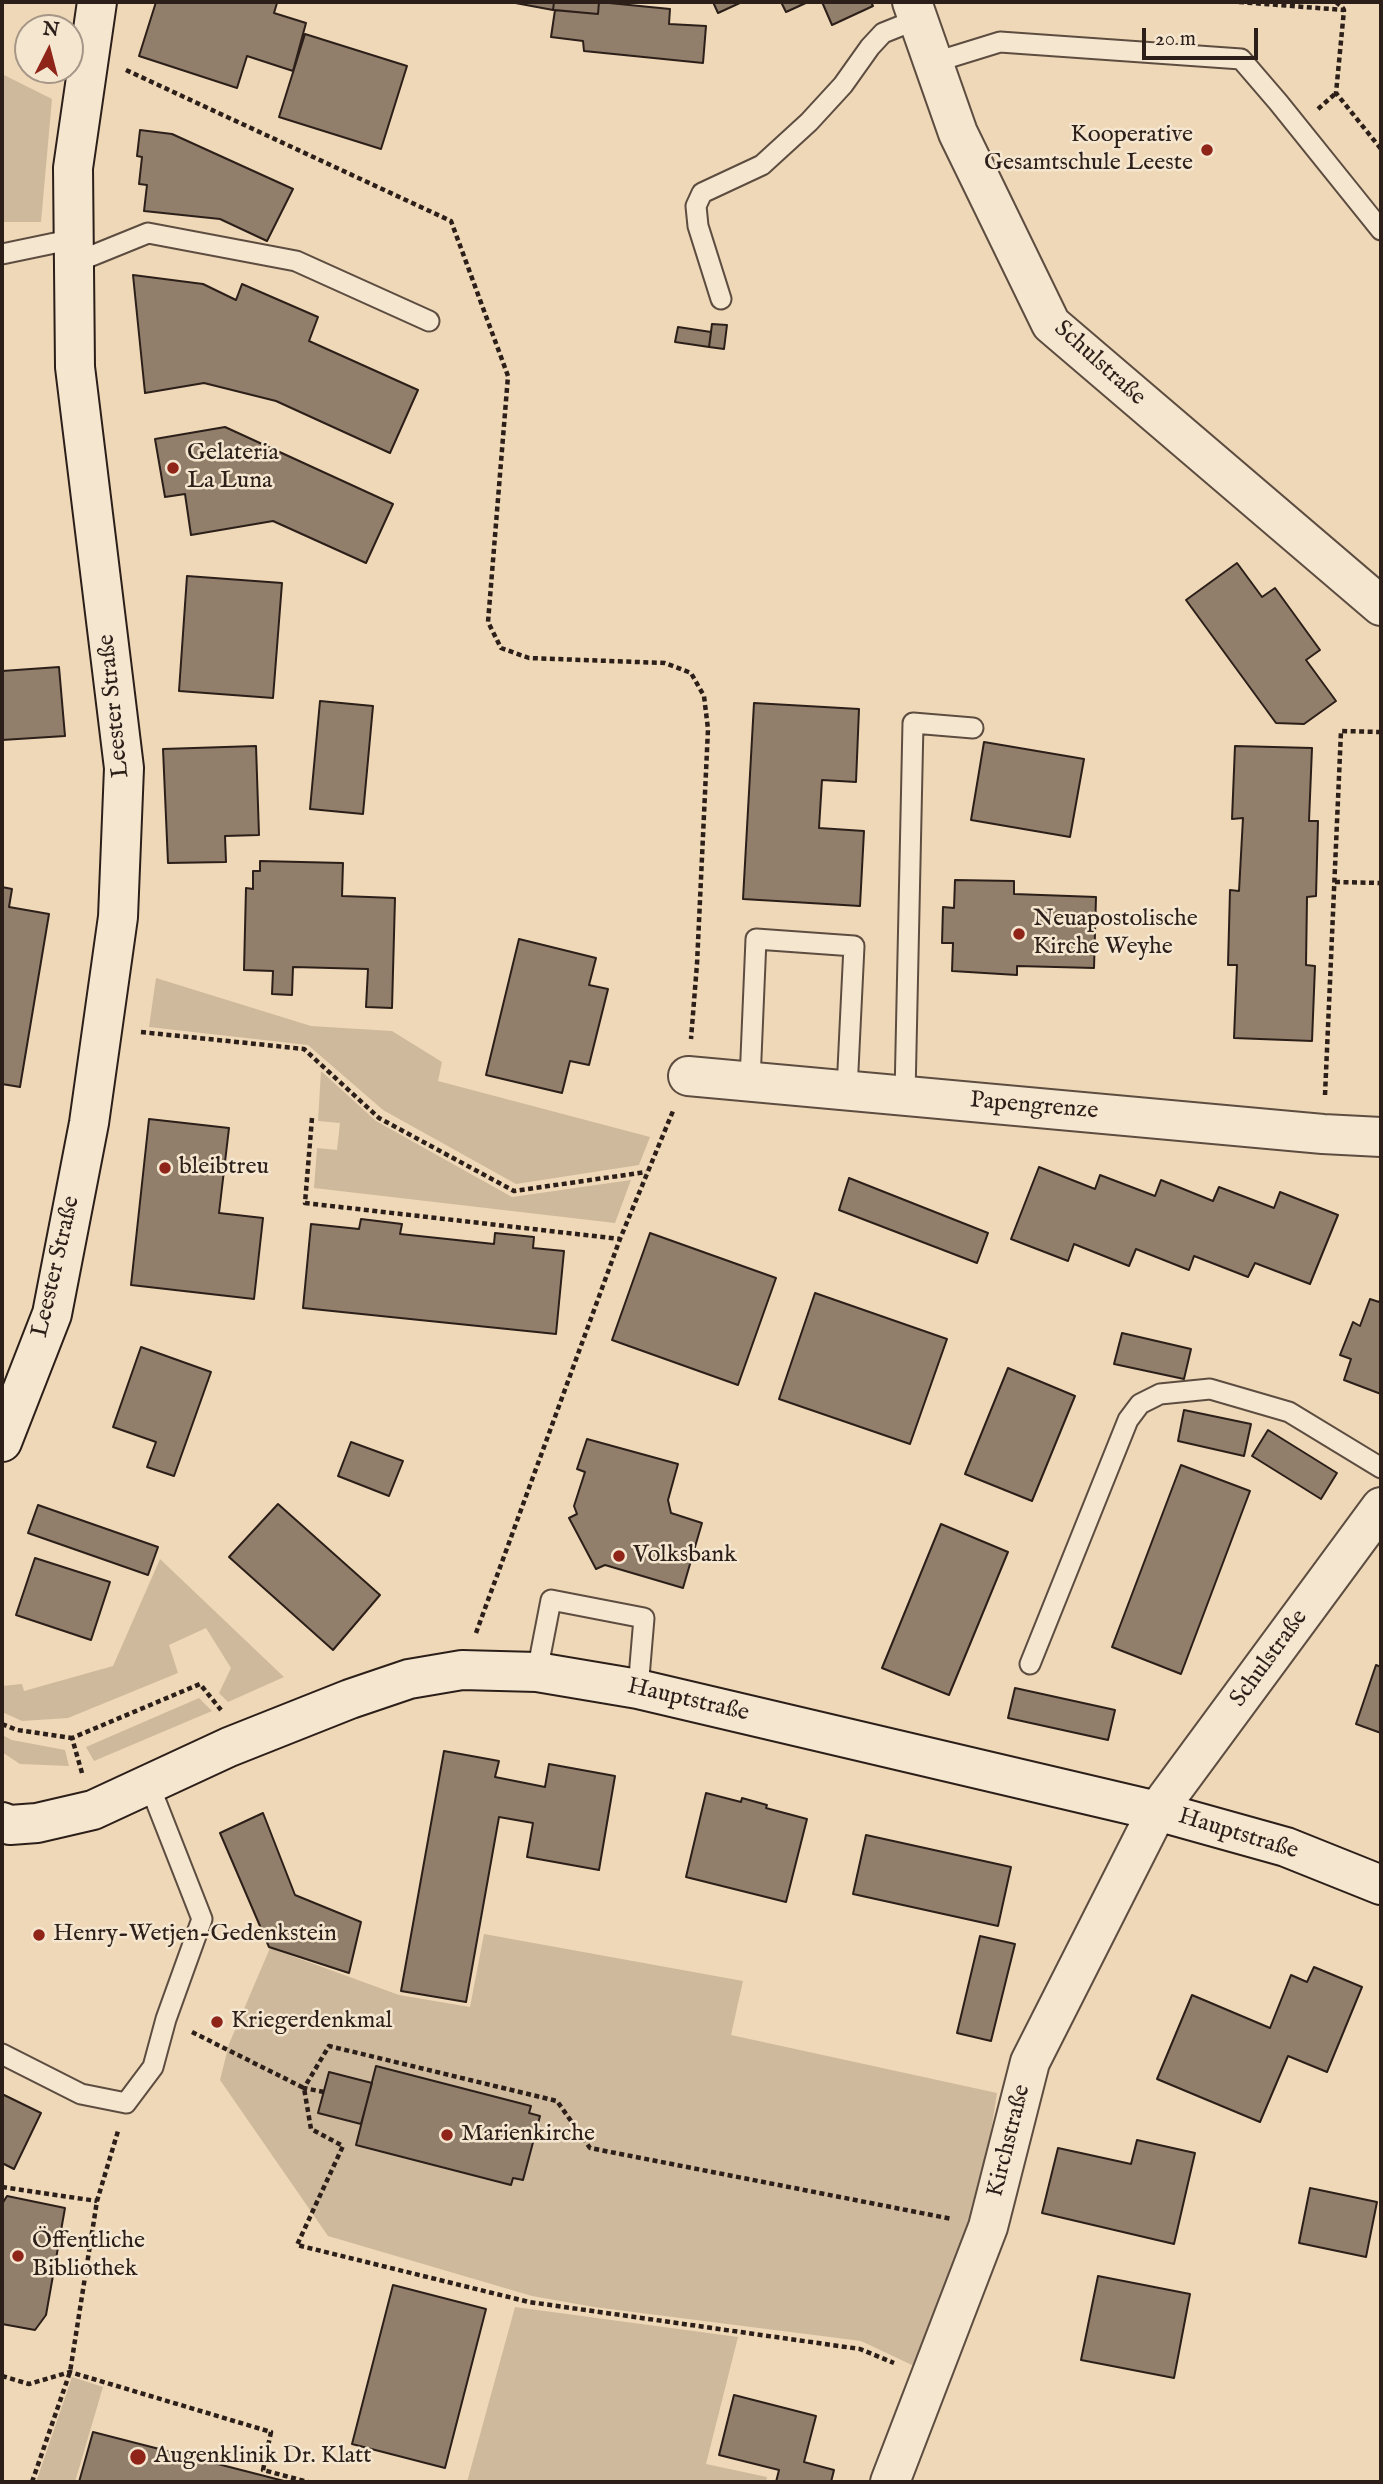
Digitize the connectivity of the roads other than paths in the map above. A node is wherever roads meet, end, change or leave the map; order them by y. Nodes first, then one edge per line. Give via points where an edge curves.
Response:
1 (97, 2) edge
2 (915, 11) edge
3 (932, 63) junction
4 (1381, 230) edge
5 (74, 251) junction
6 (2, 254) edge
7 (721, 299) dead end
8 (429, 321) dead end
9 (1381, 607) edge
10 (973, 728) dead end
11 (688, 1076) road end
12 (750, 1081) junction
13 (847, 1090) junction
14 (905, 1095) junction
15 (1381, 1137) edge
16 (2, 1442) edge
17 (1381, 1468) edge
18 (1381, 1507) edge
19 (1370, 1543) edge
20 (1030, 1664) dead end
21 (537, 1672) junction
22 (638, 1689) junction
23 (149, 1784) junction
24 (1157, 1811) junction
25 (2, 1822) edge
26 (1381, 1885) edge
27 (2, 2054) edge
28 (890, 2482) edge

1 - 5 street, Leester Straße via 73,168
2 - 3 street, Schulstraße
2 - 7 lane via 883,33 843,85 762,166 702,193 696,206 698,226
3 - 4 lane via 1000,42 1241,59
3 - 9 street, Schulstraße via 958,133 1051,324
5 - 6 lane
5 - 8 lane via 148,233 296,261
5 - 16 street, Leester Straße via 75,367 124,768 118,917 89,1123 52,1314
10 - 14 lane via 913,723
11 - 12 street, Papengrenze
12 - 13 street, Papengrenze
12 - 13 lane via 756,939 854,946
13 - 14 street, Papengrenze
14 - 15 street, Papengrenze
17 - 20 lane via 1289,1412 1210,1389 1160,1394 1140,1404 1129,1420
18 - 19 street, Schulstraße
19 - 24 street, Schulstraße
21 - 22 street, Hauptstraße
21 - 22 lane via 551,1600 644,1618
21 - 23 street, Hauptstraße via 462,1670 409,1679 246,1740
22 - 24 street, Hauptstraße
23 - 25 street, Hauptstraße via 93,1811 37,1823
23 - 27 lane via 202,1919 153,2067 126,2103 81,2094
24 - 26 street, Hauptstraße via 1286,1847
24 - 28 street, Kirchstraße via 1030,2062 988,2227

